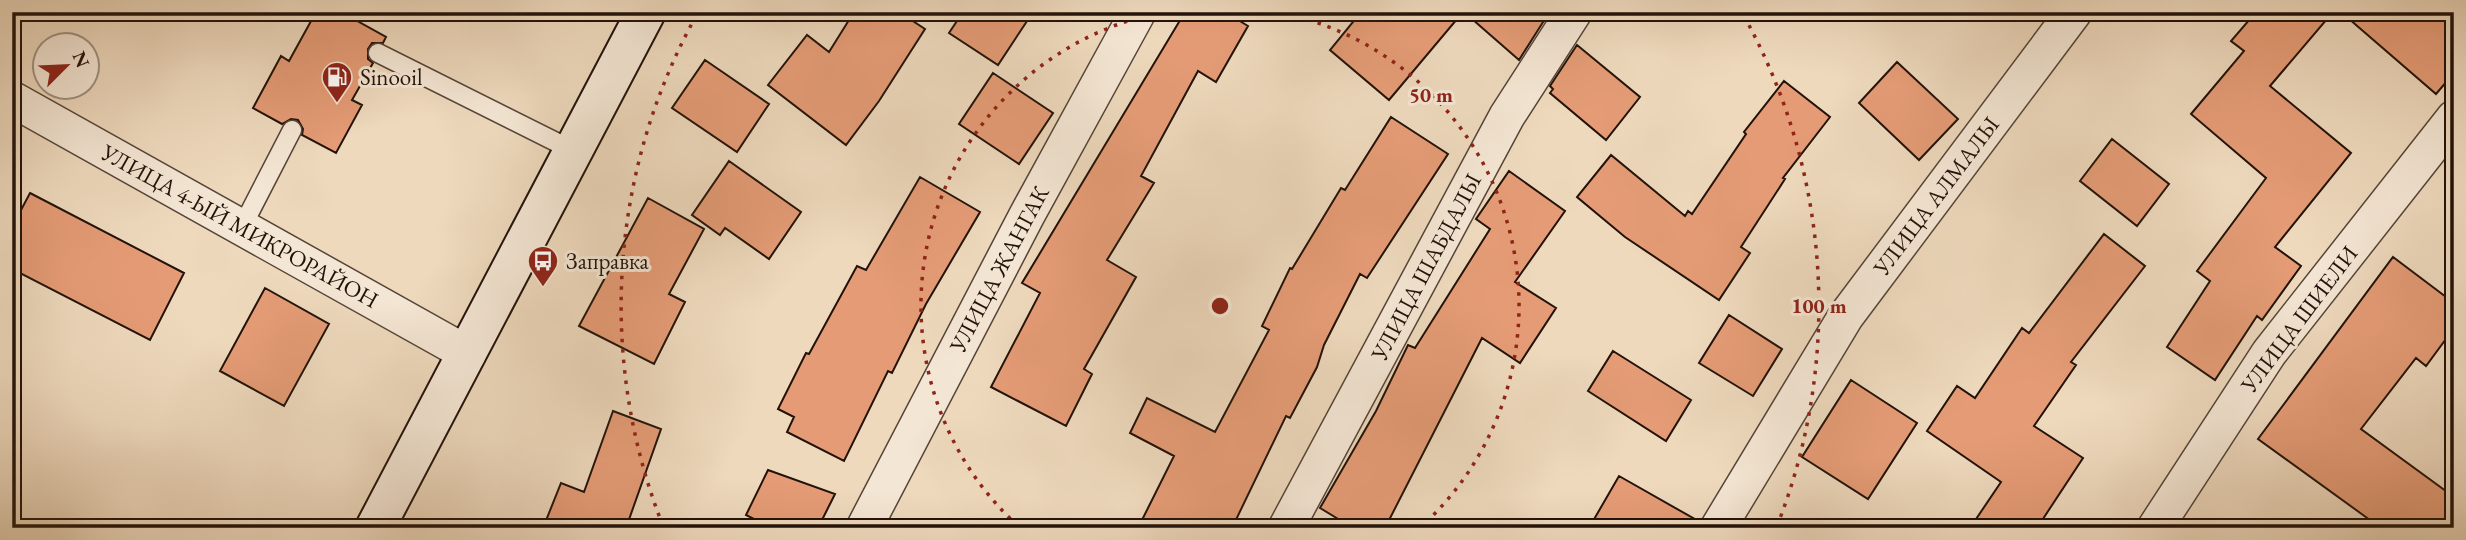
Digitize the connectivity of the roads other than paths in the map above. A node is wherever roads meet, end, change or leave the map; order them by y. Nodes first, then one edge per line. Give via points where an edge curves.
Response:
1 (646, 12) edge
2 (1138, 12) edge
3 (1574, 12) edge
4 (2074, 12) edge
5 (378, 53) dead end
6 (12, 99) edge
7 (2454, 118) edge
8 (292, 130) dead end
9 (574, 150) junction
10 (242, 227) junction
11 (468, 354) junction
12 (375, 528) edge
13 (864, 528) edge
14 (1286, 528) edge
15 (1718, 528) edge
16 (2155, 528) edge

1 - 9 main road
2 - 13 street, УЛИЦА ЖАНГАК
3 - 14 street, УЛИЦА ШАБДАЛЫ via 1507,116
4 - 15 street, УЛИЦА АЛМАЛЫ via 1846,316
5 - 9 lane
6 - 10 street, УЛИЦА 4-ЫЙ МИКРОРАЙОН
7 - 16 street, УЛИЦА ШИЕЛИ via 2269,353
8 - 10 lane
9 - 11 main road
10 - 11 street, УЛИЦА 4-ЫЙ МИКРОРАЙОН
11 - 12 main road

